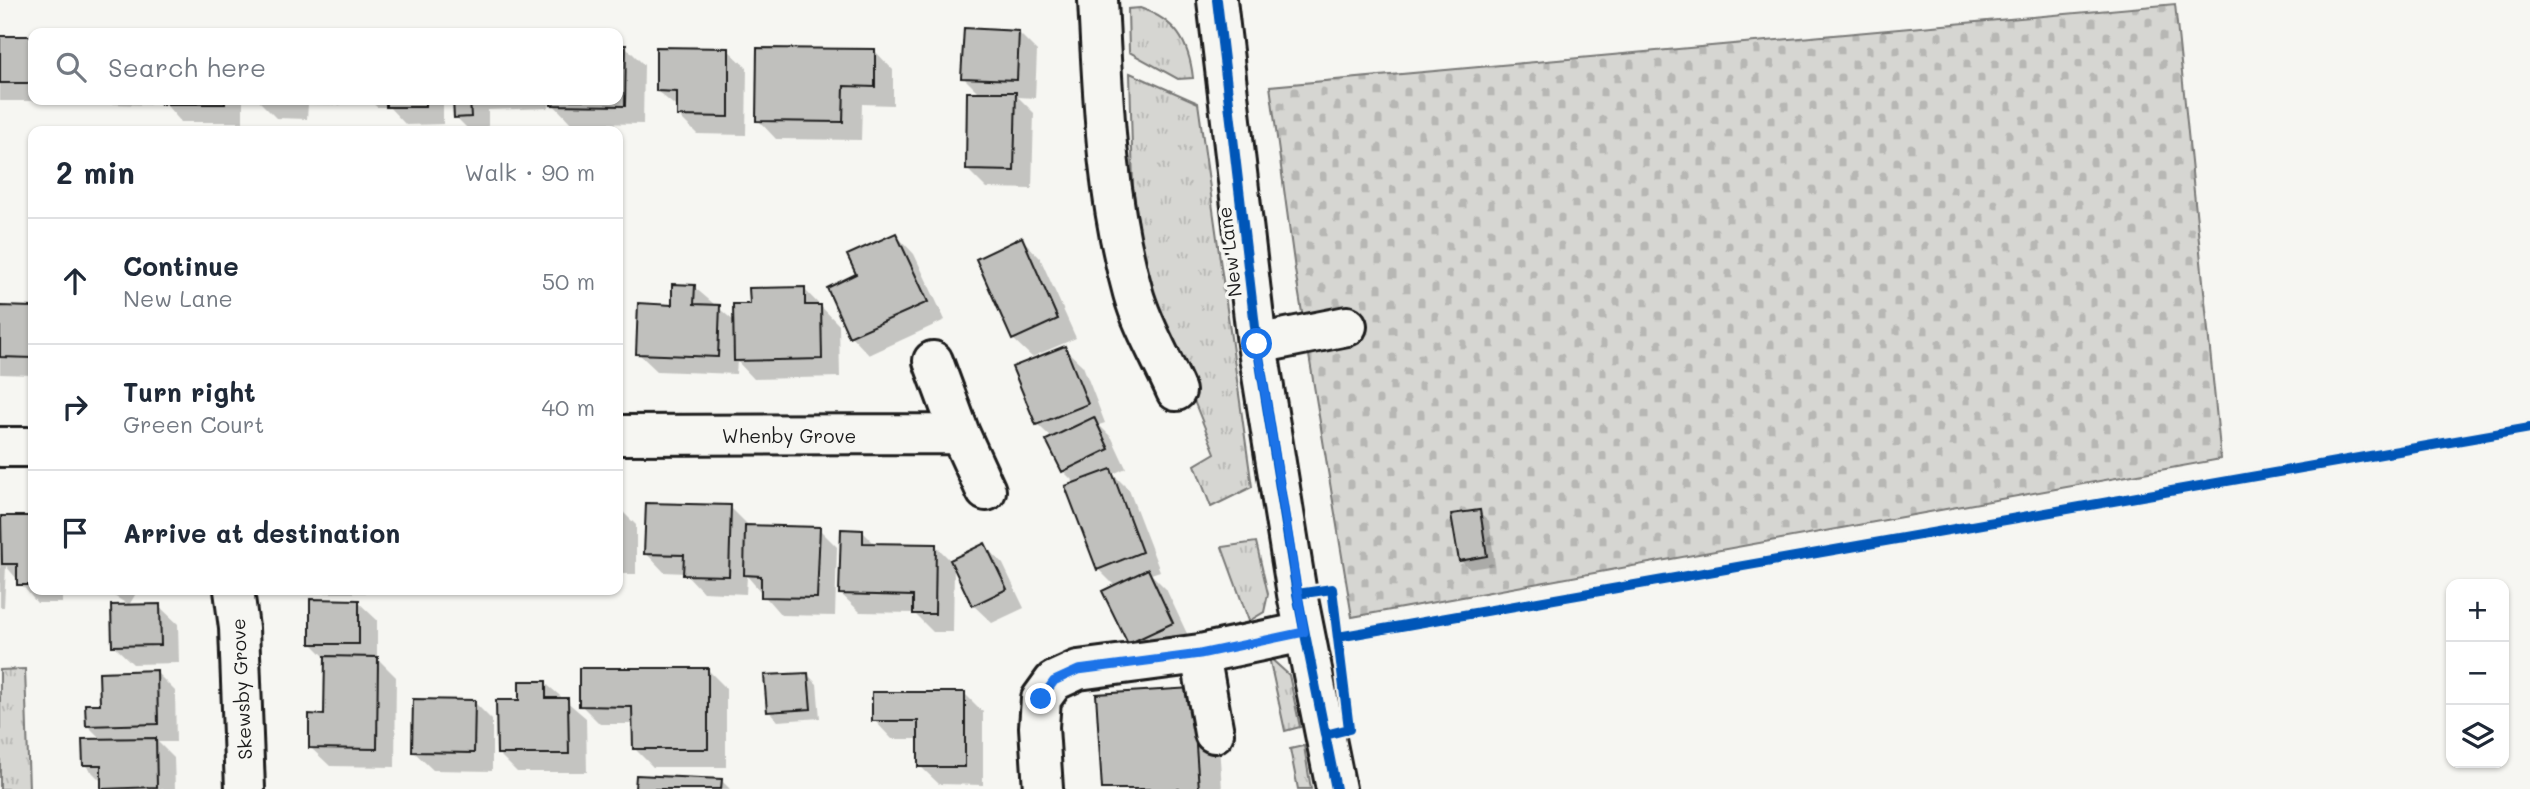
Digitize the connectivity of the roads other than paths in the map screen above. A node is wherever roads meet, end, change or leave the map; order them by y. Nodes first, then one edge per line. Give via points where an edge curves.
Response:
1 (1098, 0) edge
2 (1217, 0) edge
3 (1347, 326) dead end
4 (1257, 344) junction
5 (933, 361) dead end
6 (1176, 391) dead end
7 (960, 434) junction
8 (623, 435) edge
9 (0, 447) edge
10 (28, 447) edge
11 (986, 491) dead end
12 (235, 595) edge
13 (1304, 632) junction
14 (1200, 654) junction
15 (1214, 733) dead end
16 (245, 789) edge
17 (1043, 789) edge
18 (1336, 789) edge

1 - 6 street via 1115,222 1134,296
2 - 4 street, New Lane
3 - 4 street
4 - 13 street, New Lane
5 - 7 street
7 - 8 street, Whenby Grove
7 - 11 street
9 - 10 street
12 - 16 street, Skewsby Grove
13 - 14 street
13 - 18 street, New Lane
14 - 15 street
14 - 17 street via 1078,670 1054,681 1041,699

